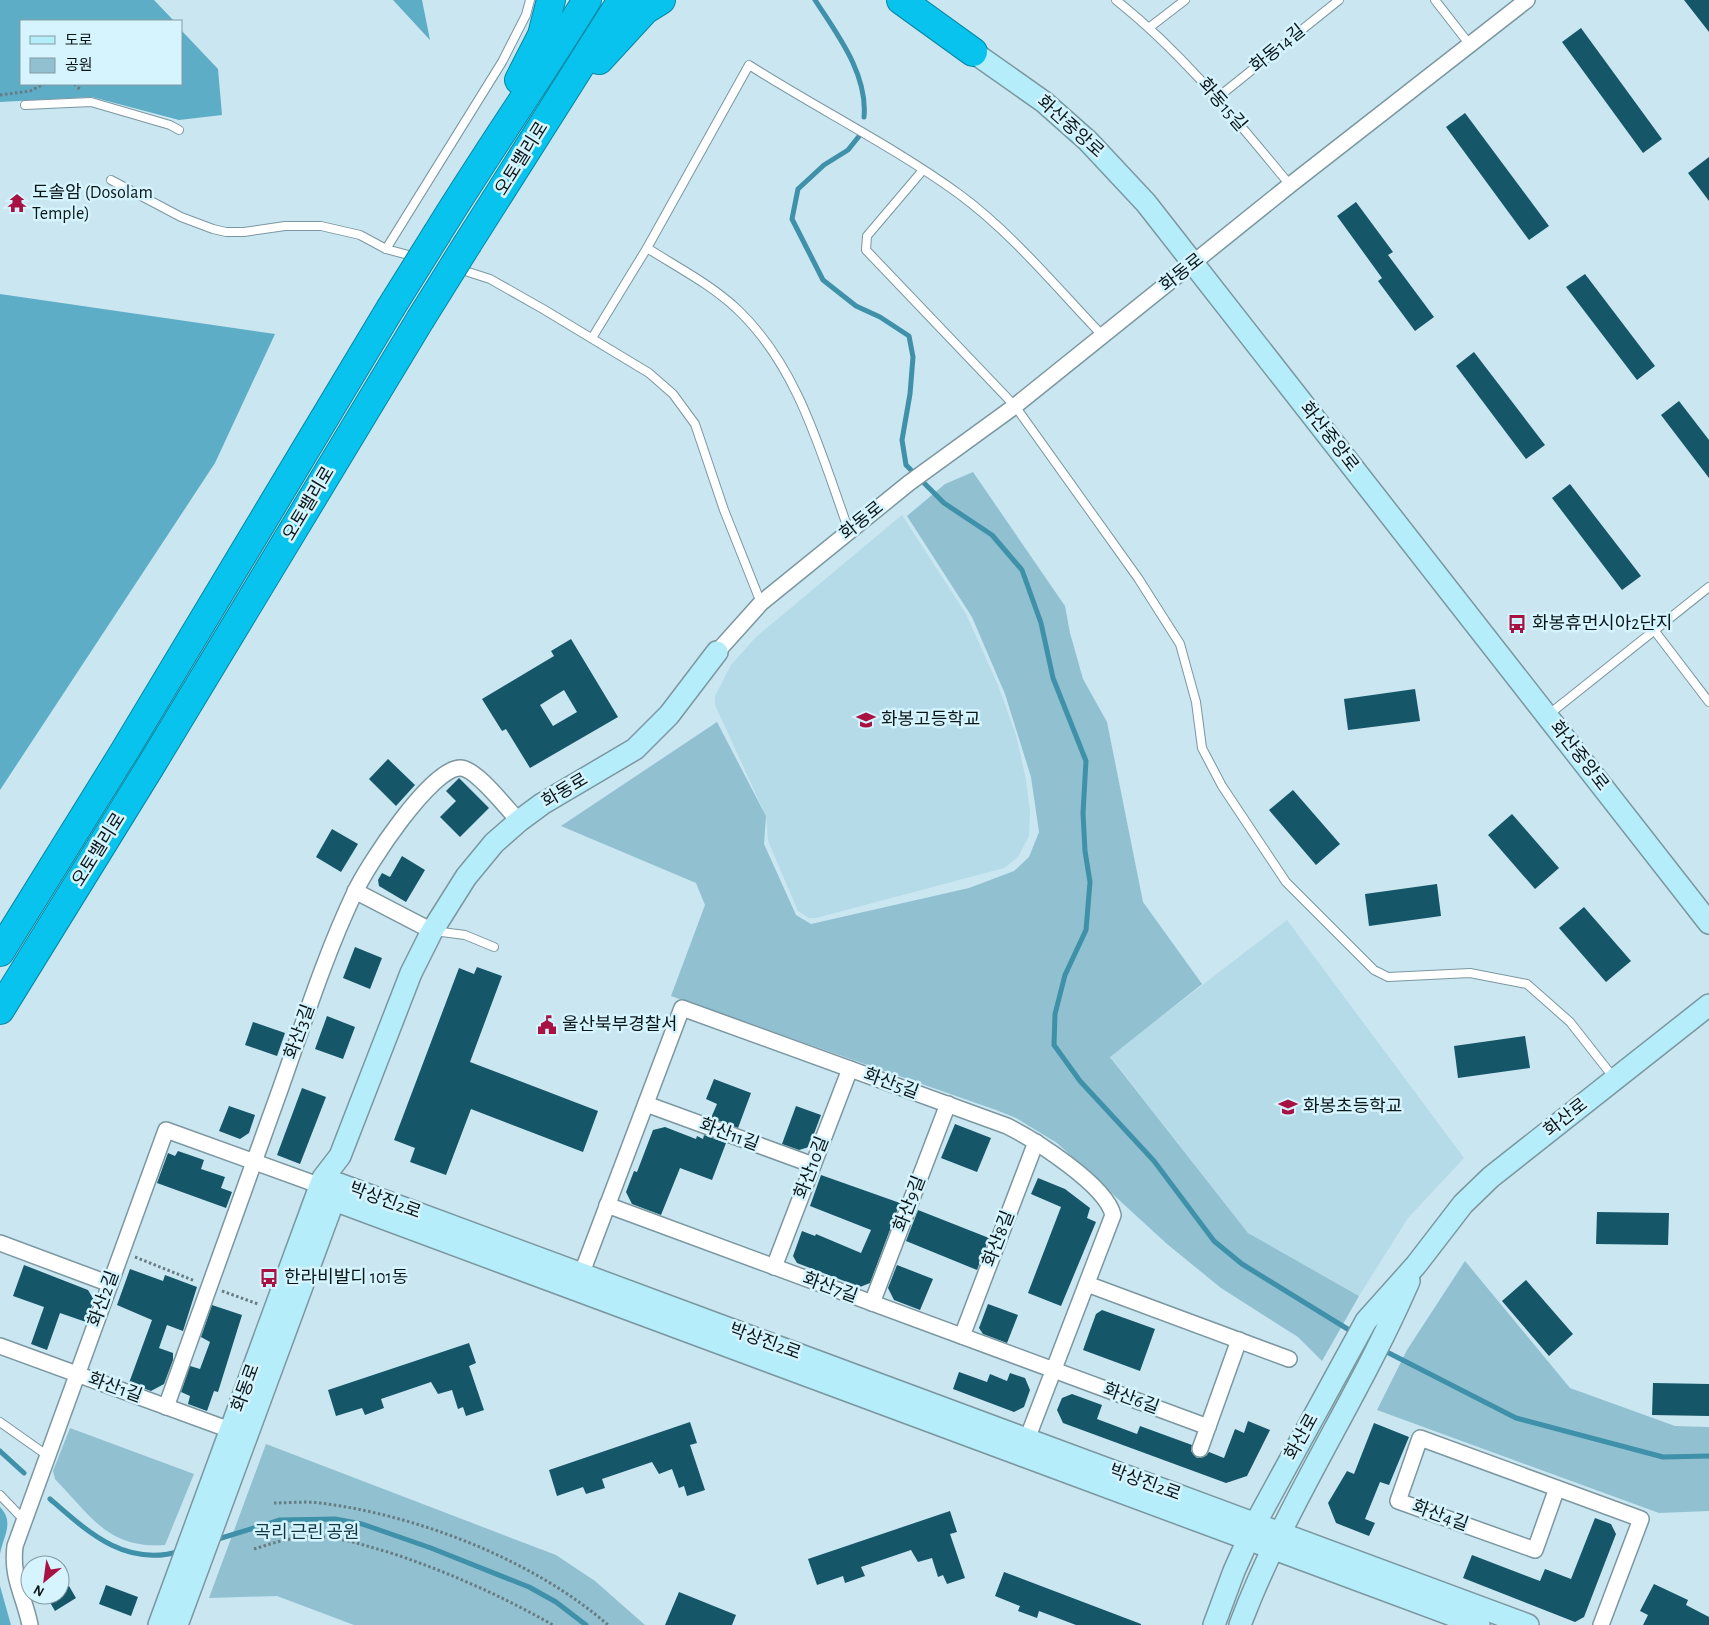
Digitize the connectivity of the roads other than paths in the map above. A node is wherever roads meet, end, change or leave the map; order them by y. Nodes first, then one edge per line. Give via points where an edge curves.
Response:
1 (530, 0) edge
2 (551, 0) edge
3 (587, 0) edge
4 (622, 0) edge
5 (661, 0) edge
6 (901, 0) edge
7 (1116, 0) edge
8 (1184, 0) edge
9 (1339, 0) edge
10 (1435, 0) edge
11 (1527, 0) edge
12 (1150, 27) junction
13 (1470, 44) junction
14 (973, 52) joint
15 (1217, 98) junction
16 (25, 106) dead end
17 (179, 130) dead end
18 (540, 130) junction
19 (923, 170) junction
20 (111, 180) dead end
21 (470, 180) junction
22 (1290, 185) junction
23 (647, 248) junction
24 (386, 250) junction
25 (427, 260) dead end
26 (1193, 264) junction
27 (445, 265) dead end
28 (1102, 335) junction
29 (592, 338) junction
30 (1015, 406) junction
31 (849, 531) junction
32 (1709, 587) edge
33 (761, 604) junction
34 (1654, 630) junction
35 (717, 652) joint
36 (1709, 702) edge
37 (1548, 715) junction
38 (519, 821) junction
39 (355, 891) junction
40 (1709, 923) edge
41 (432, 931) junction
42 (494, 947) dead end
43 (0, 952) edge
44 (1709, 1005) edge
45 (0, 1010) edge
46 (850, 1069) junction
47 (1616, 1080) junction
48 (646, 1104) junction
49 (948, 1104) junction
50 (1036, 1142) junction
51 (254, 1162) junction
52 (813, 1166) junction
53 (331, 1190) junction
54 (607, 1205) junction
55 (0, 1243) edge
56 (1416, 1265) junction
57 (774, 1267) junction
58 (578, 1281) junction
59 (110, 1284) junction
60 (1087, 1284) junction
61 (872, 1303) junction
62 (962, 1336) junction
63 (1239, 1340) junction
64 (0, 1346) edge
65 (1289, 1359) dead end
66 (1054, 1370) junction
67 (77, 1374) junction
68 (166, 1407) junction
69 (0, 1422) edge
70 (1208, 1427) junction
71 (230, 1430) junction
72 (1024, 1447) junction
73 (1200, 1449) dead end
74 (48, 1456) junction
75 (1557, 1488) junction
76 (0, 1495) edge
77 (24, 1520) junction
78 (204, 1526) junction
79 (1252, 1531) junction
80 (1275, 1540) junction
81 (193, 1557) junction
82 (30, 1625) edge
83 (158, 1625) edge
84 (177, 1625) edge
85 (1214, 1625) edge
86 (1240, 1625) edge
87 (1479, 1625) edge
88 (1528, 1625) edge
89 (1601, 1625) edge

1 - 24 lane via 526,15 502,62
2 - 21 highway via 542,35
3 - 21 highway, 오토밸리로 via 542,74
4 - 18 highway, 오토밸리로
5 - 18 highway via 644,10
6 - 14 highway, 화산중앙로
7 - 12 lane, 화동15길
8 - 12 lane
9 - 15 lane, 화동14길
10 - 13 lane
11 - 13 street, 화동로
12 - 15 lane, 화동15길
13 - 22 street, 화동로
14 - 26 street, 화산중앙로 via 1044,102 1088,141 1146,203
15 - 22 lane, 화동15길
16 - 17 lane via 92,102
18 - 45 highway, 오토밸리로, bridge via 420,320
19 - 23 lane via 749,65
19 - 28 lane via 960,195 1011,239
19 - 30 lane via 867,236 866,250
20 - 24 lane via 182,217 213,229 244,232 285,226 321,226 360,235
21 - 43 highway, 오토밸리로, bridge
22 - 26 street, 화동로
23 - 29 lane
23 - 31 lane via 736,309 762,335 786,370
24 - 25 lane
26 - 28 street, 화동로
26 - 37 street, 화산중앙로
27 - 29 lane via 490,279
28 - 30 street, 화동로
29 - 33 lane via 649,373 673,394 694,424
30 - 31 street, 화동로 via 926,469
30 - 47 lane via 1138,578 1180,644 1196,702 1202,748 1222,786 1286,882 1374,970 1388,977 1470,972 1527,984 1570,1022
31 - 33 street, 화동로
32 - 34 lane
33 - 35 street, 화동로
34 - 36 lane
34 - 37 lane
35 - 38 street, 화동로 via 669,715 635,749
37 - 40 street, 화산중앙로
38 - 39 street, 화산3길 via 471,770 460,767 447,771 397,824
38 - 41 street, 화동로 via 494,842 466,877
39 - 41 street
39 - 51 street, 화산3길
41 - 42 lane via 465,935
41 - 53 street, 화동로 via 411,973 340,1156 323,1178
44 - 47 street, 화산로
46 - 48 street, 화산5길 via 682,1008
46 - 49 street, 화산5길
46 - 52 street, 화산10길
47 - 56 street, 화산로 via 1491,1177 1463,1204
48 - 52 street, 화산11길
48 - 54 street, 화산5길
49 - 50 street, 화산5길 via 1007,1126
49 - 61 street, 화산9길
50 - 60 street, 화산5길 via 1098,1191 1111,1207 1113,1215
50 - 62 street, 화산8길
51 - 53 street, 화산2길
51 - 59 street, 화산2길 via 166,1130
51 - 68 street, 화산3길
52 - 57 street, 화산10길
53 - 58 street, 박상진2로
53 - 71 street, 화동로
53 - 78 street, 화동로
54 - 57 street, 화산7길
54 - 58 street, 화산5길
55 - 59 street
56 - 79 street, 화산로 via 1366,1321
56 - 80 street, 화산로 via 1387,1332
57 - 61 street, 화산7길
58 - 72 street, 박상진2로
59 - 67 street, 화산2길
60 - 63 street
60 - 66 street, 화산5길
61 - 62 street, 화산7길
62 - 66 street, 화산7길
63 - 65 street
63 - 70 street
64 - 67 street, 화산1길
66 - 70 street, 화산6길
66 - 72 street, 화산5길
67 - 68 street, 화산1길
67 - 74 street, 화산2길
68 - 71 street, 화산1길
69 - 74 lane
70 - 73 street
71 - 78 street, 화동로
72 - 79 street, 박상진2로
74 - 77 street, 화산2길
75 - 75 street, 화산4길 via 1420,1438 1398,1500 1535,1550
75 - 89 street, 화산4길 via 1641,1519
76 - 77 lane
77 - 82 street, 화산2길 via 13,1561
78 - 81 street, 화동로
79 - 80 street, 박상진2로
79 - 85 street, 화산로
80 - 86 street, 화산로
80 - 87 street, 박상진2로
80 - 88 street, 박상진2로
81 - 83 street, 화동로
81 - 84 street, 화동로

